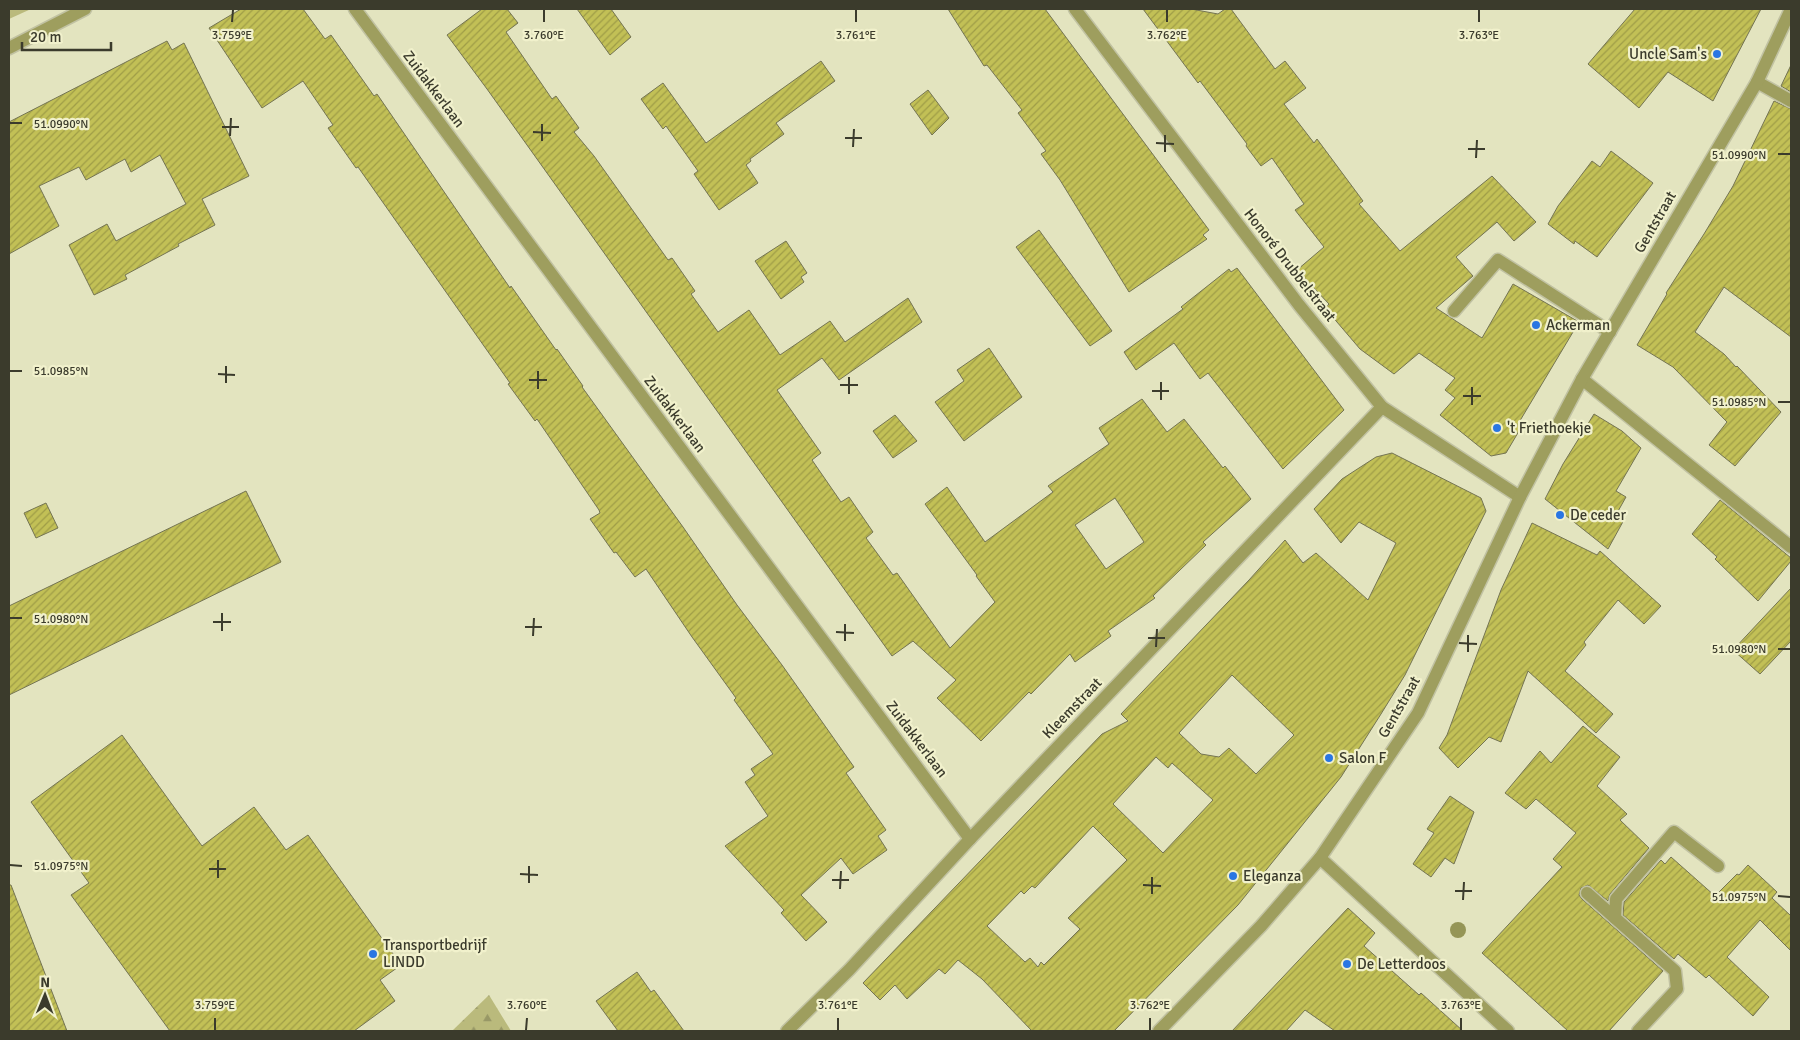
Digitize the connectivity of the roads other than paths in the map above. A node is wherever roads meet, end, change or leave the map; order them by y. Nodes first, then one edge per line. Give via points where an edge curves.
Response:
1 (85, 9) edge
2 (355, 9) edge
3 (1075, 9) edge
4 (1790, 9) edge
5 (9, 48) edge
6 (1757, 82) junction
7 (1791, 101) edge
8 (1454, 311) dead end
9 (1610, 332) junction
10 (1582, 379) junction
11 (1382, 408) junction
12 (1520, 498) junction
13 (1791, 547) edge
14 (970, 839) junction
15 (1320, 858) junction
16 (1718, 866) dead end
17 (1586, 892) dead end
18 (1615, 918) junction
19 (787, 1031) edge
20 (1159, 1031) edge
21 (1508, 1031) edge
22 (1638, 1031) edge

1 - 5 street
2 - 14 street, Zuidakkerlaan
3 - 11 street, Honoré Drubbelstraat via 1293,297
4 - 6 street, Gentstraat
6 - 7 street
6 - 9 street, Gentstraat
8 - 9 street via 1498,260
9 - 10 street, Gentstraat
10 - 12 street, Gentstraat
10 - 13 street
11 - 12 street, Honoré Drubbelstraat
11 - 14 street, Kleemstraat
12 - 15 street, Gentstraat via 1418,713
14 - 19 street, Kleemstraat via 849,970
15 - 20 street, Gentstraat via 1261,926
15 - 21 street
16 - 18 street via 1674,832 1616,900
17 - 18 street
18 - 22 street via 1675,971 1677,989

